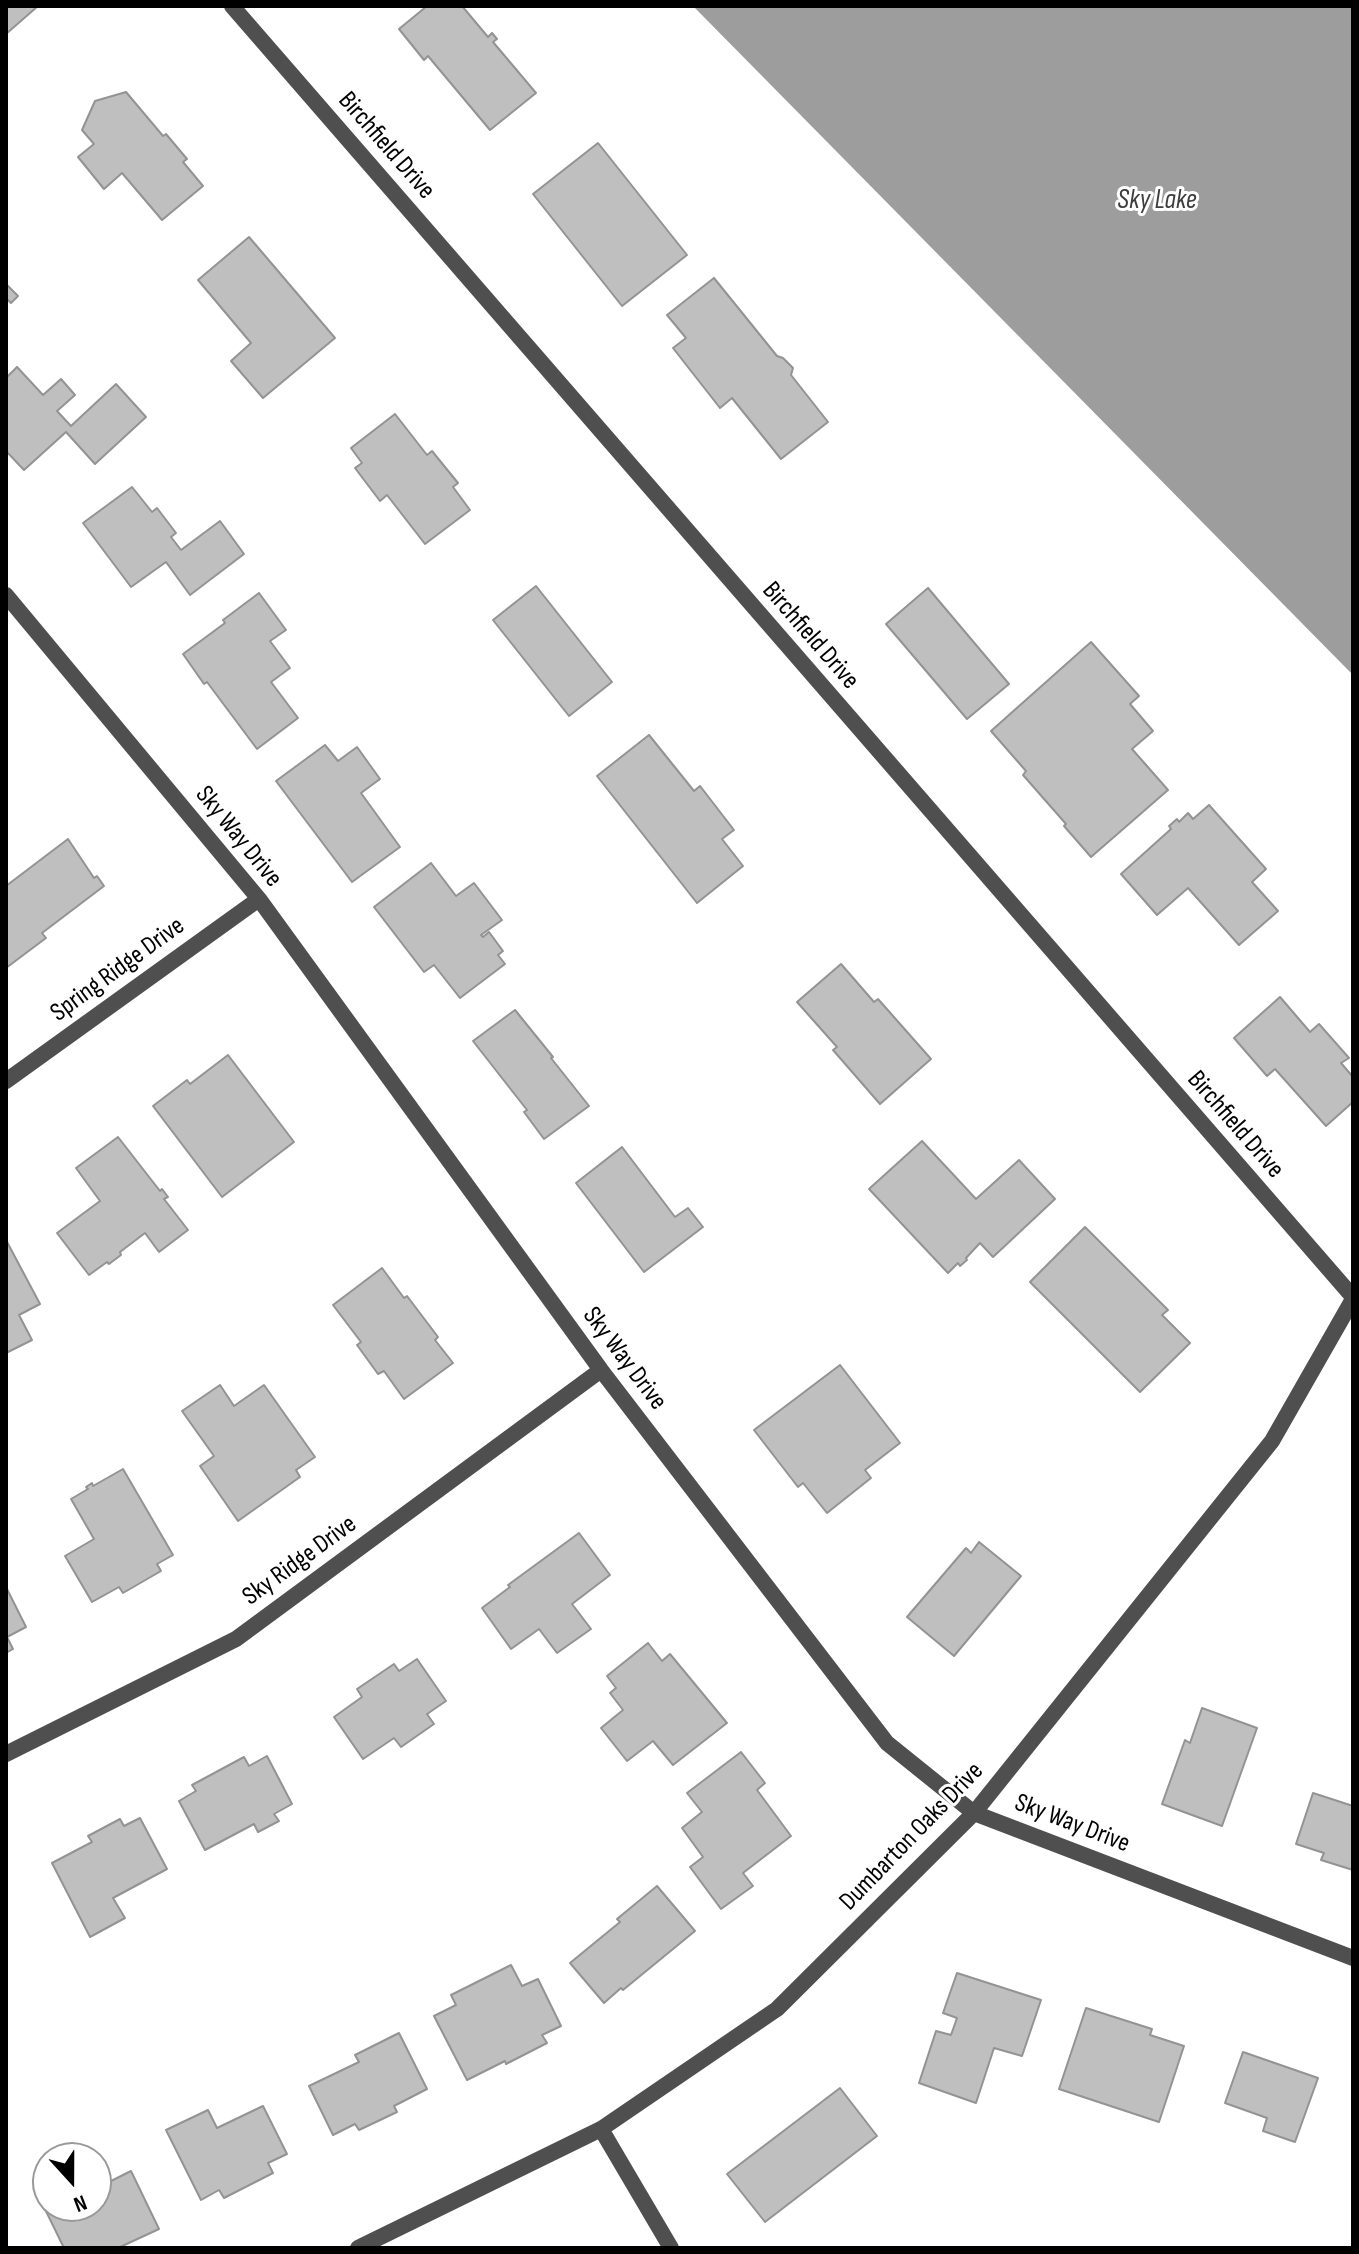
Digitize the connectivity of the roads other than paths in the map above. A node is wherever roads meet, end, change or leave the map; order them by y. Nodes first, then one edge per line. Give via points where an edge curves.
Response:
1 (232, 6) edge
2 (6, 595) edge
3 (259, 899) junction
4 (6, 1081) edge
5 (1353, 1298) edge
6 (601, 1370) junction
7 (6, 1754) edge
8 (974, 1813) junction
9 (1353, 1958) edge
10 (601, 2129) junction
11 (358, 2248) edge
12 (671, 2248) edge

1 - 5 street, Birchfield Drive
2 - 3 street, Sky Way Drive
3 - 4 street, Spring Ridge Drive
3 - 6 street, Sky Way Drive
5 - 8 street, Dumbarton Oaks Drive via 1272,1441
6 - 7 street, Sky Ridge Drive via 236,1639
6 - 8 street, Sky Way Drive via 887,1743
8 - 9 street, Sky Way Drive
8 - 10 street, Dumbarton Oaks Drive via 777,2009
10 - 11 street, Dumbarton Oaks Drive
10 - 12 street

